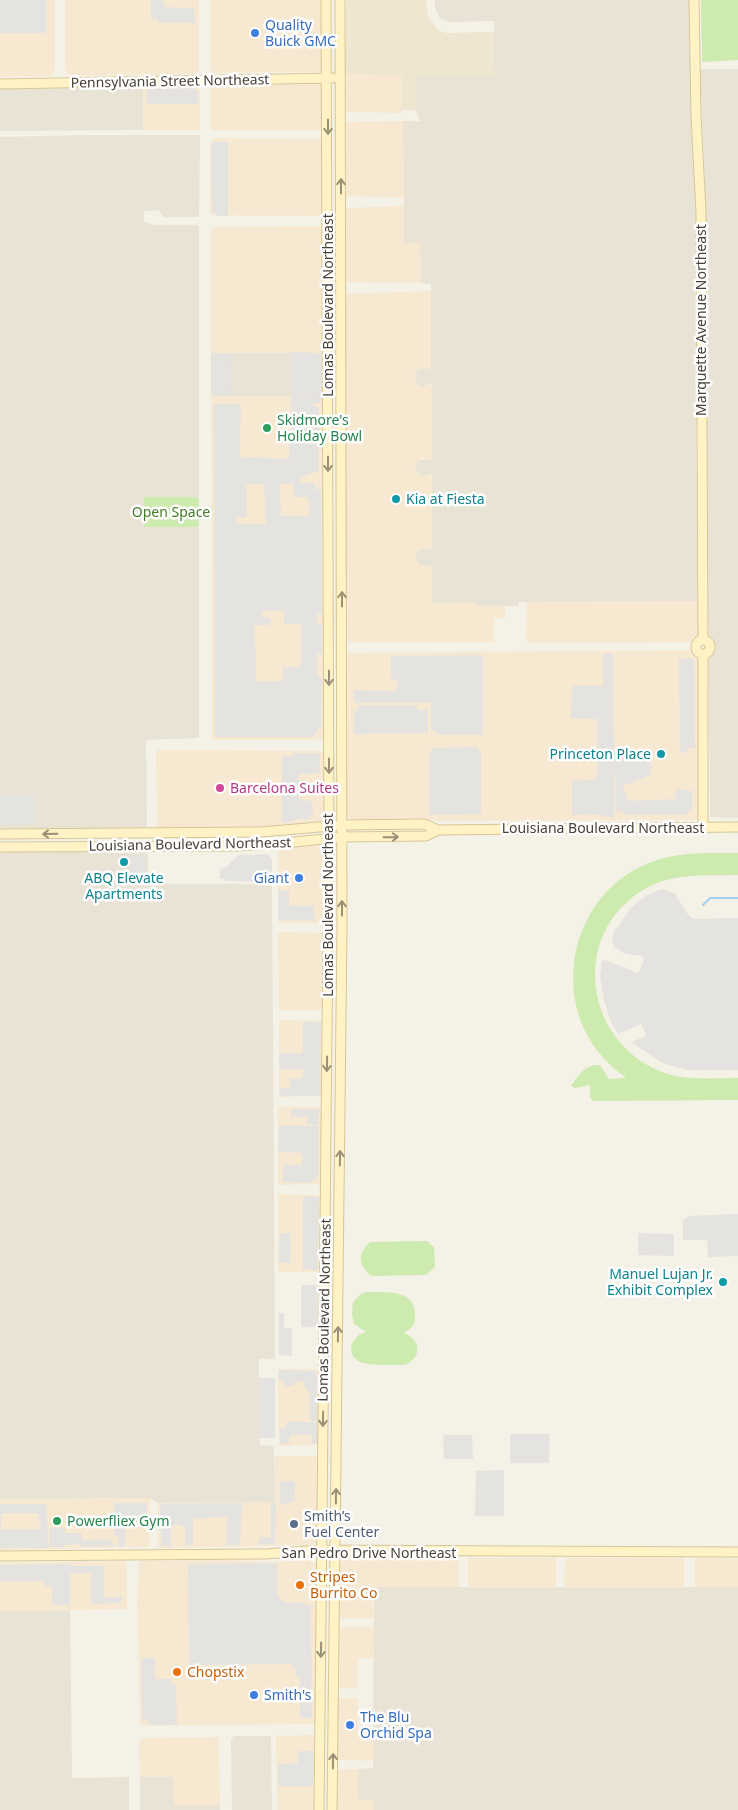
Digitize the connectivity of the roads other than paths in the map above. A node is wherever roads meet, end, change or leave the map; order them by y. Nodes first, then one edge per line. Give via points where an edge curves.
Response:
1 (326, 0) edge
2 (340, 0) edge
3 (694, 0) edge
4 (327, 78) junction
5 (341, 78) junction
6 (0, 84) edge
7 (342, 825) junction
8 (329, 826) junction
9 (703, 827) junction
10 (738, 827) edge
11 (438, 830) junction
12 (0, 834) edge
13 (342, 837) junction
14 (329, 838) junction
15 (0, 847) edge
16 (322, 1550) junction
17 (336, 1552) junction
18 (738, 1552) edge
19 (0, 1556) edge
20 (319, 1810) edge
21 (332, 1810) edge

1 - 4 main road, Lomas Boulevard Northeast
2 - 5 main road, Lomas Boulevard Northeast
3 - 9 main road, Marquette Avenue Northeast via 701,222 702,640 696,647 703,654
4 - 5 main road, Pennsylvania Street Northeast
4 - 6 main road, Pennsylvania Street Northeast
4 -> 8 main road, Lomas Boulevard Northeast
7 -> 5 main road, Lomas Boulevard Northeast
7 - 8 main road, Louisiana Boulevard Northeast
7 - 11 main road, Louisiana Boulevard Northeast via 425,824
7 - 13 main road, Lomas Boulevard Northeast
8 -> 12 main road, Louisiana Boulevard Northeast via 261,832
8 - 14 main road, Lomas Boulevard Northeast
9 - 10 main road, Louisiana Boulevard Northeast
9 - 11 main road, Louisiana Boulevard Northeast
13 -> 11 main road, Louisiana Boulevard Northeast via 426,836
13 - 14 main road, Louisiana Boulevard Northeast
17 -> 13 main road, Lomas Boulevard Northeast
14 - 15 main road, Louisiana Boulevard Northeast via 241,846
14 -> 16 main road, Lomas Boulevard Northeast
16 - 17 main road, San Pedro Drive Northeast
16 - 19 main road, San Pedro Drive Northeast via 266,1554
16 -> 20 main road, Lomas Boulevard Northeast
17 - 18 main road, San Pedro Drive Northeast
21 -> 17 main road, Lomas Boulevard Northeast

